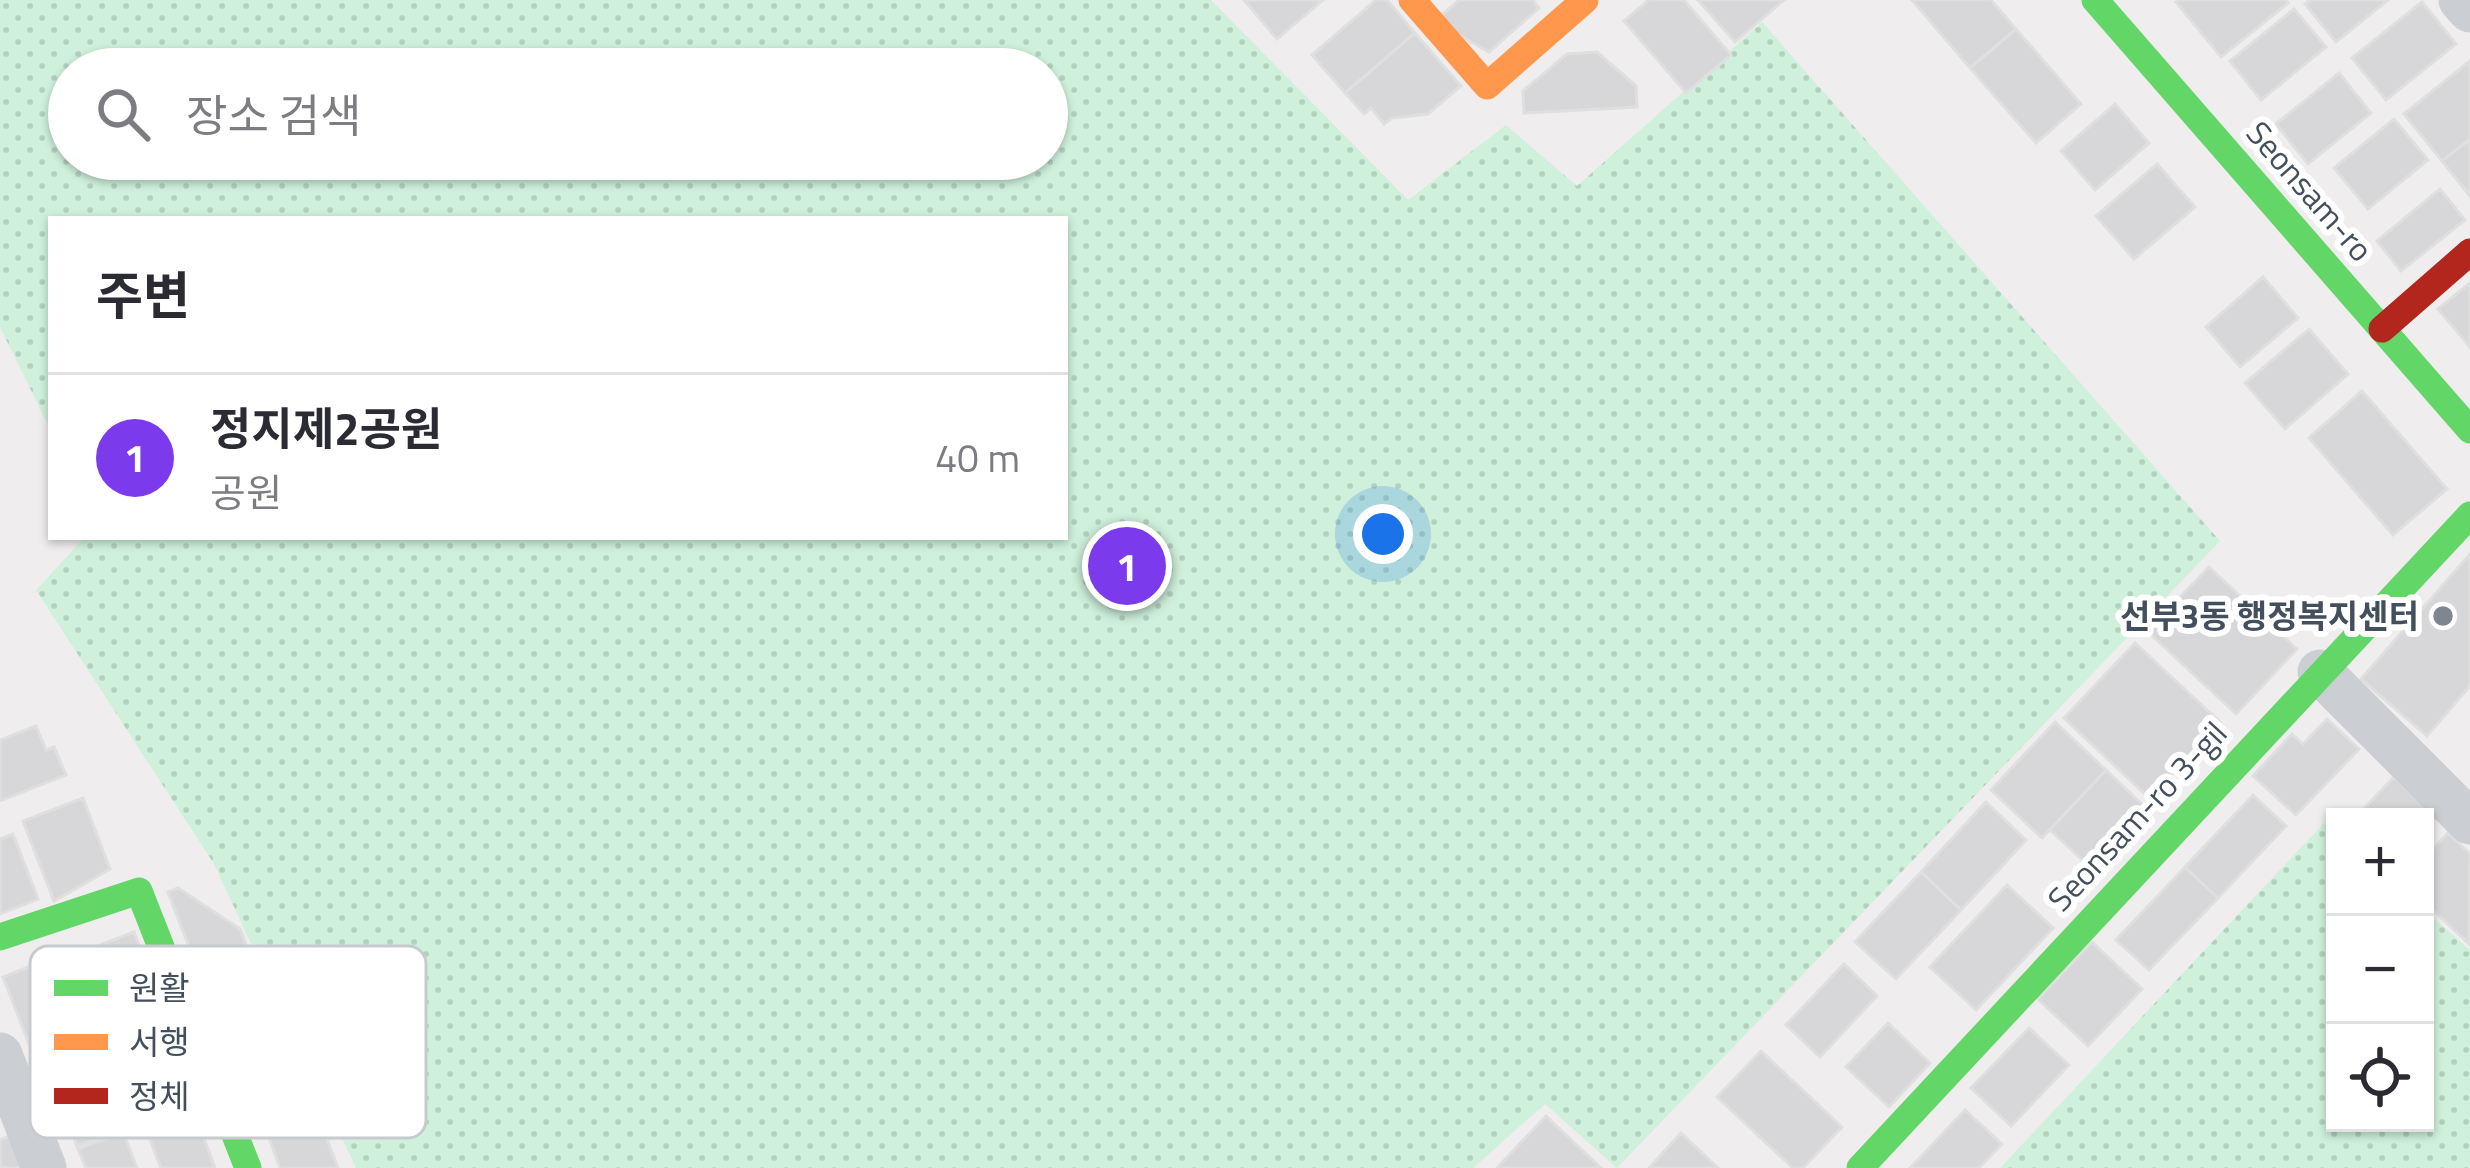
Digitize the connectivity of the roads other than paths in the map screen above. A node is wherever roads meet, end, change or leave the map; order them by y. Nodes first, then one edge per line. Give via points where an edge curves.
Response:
1 (1412, 0) edge
2 (1585, 0) edge
3 (2095, 0) edge
4 (2462, 0) edge
5 (2470, 10) edge
6 (2470, 252) edge
7 (2382, 328) junction
8 (2470, 430) edge
9 (2470, 515) edge
10 (2320, 672) junction
11 (2470, 822) edge
12 (0, 937) edge
13 (161, 946) edge
14 (0, 1055) edge
15 (30, 1132) edge
16 (32, 1138) edge
17 (236, 1138) edge
18 (44, 1168) edge
19 (248, 1168) edge
20 (1860, 1168) edge

1 - 2 street via 1487,86
3 - 7 street, Seonsam-ro
4 - 5 street
6 - 7 street
7 - 8 street, Seonsam-ro
9 - 10 street, Seonsam-ro 3-gil
10 - 11 street
10 - 20 street, Seonsam-ro 3-gil
12 - 13 street via 139,891
14 - 15 street
16 - 18 street
17 - 19 street

